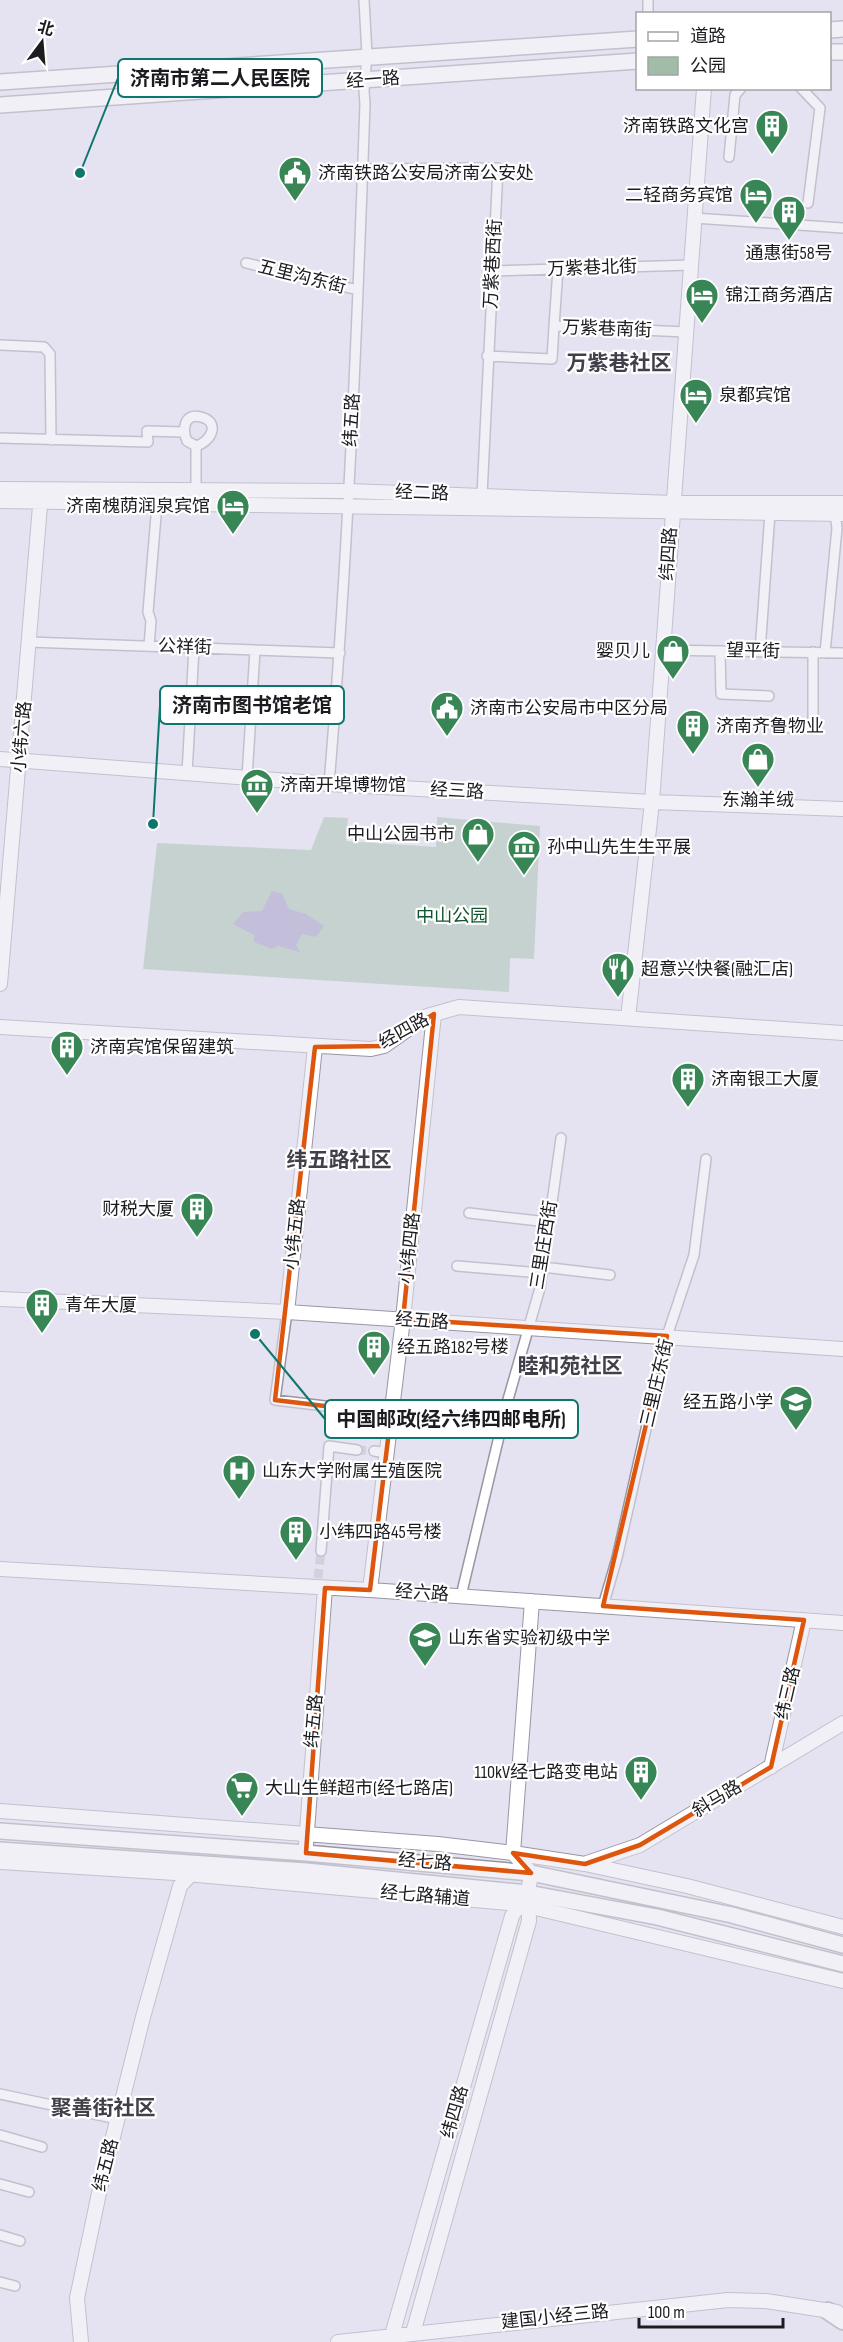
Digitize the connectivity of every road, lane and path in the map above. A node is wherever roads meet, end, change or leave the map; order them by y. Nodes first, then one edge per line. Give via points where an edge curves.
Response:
1 (364, 0) edge
2 (636, 39) edge
3 (367, 55) junction
4 (636, 61) edge
5 (366, 80) junction
6 (0, 82) edge
7 (704, 90) edge
8 (739, 90) edge
9 (803, 90) edge
10 (0, 105) edge
11 (729, 157) dead end
12 (363, 169) junction
13 (808, 203) dead end
14 (694, 218) junction
15 (843, 228) edge
16 (246, 263) dead end
17 (691, 265) junction
18 (558, 269) junction
19 (492, 272) junction
20 (358, 290) junction
21 (554, 326) junction
22 (686, 332) junction
23 (0, 345) edge
24 (487, 356) junction
25 (183, 432) junction
26 (0, 438) edge
27 (51, 440) junction
28 (196, 446) junction
29 (0, 489) edge
30 (196, 490) junction
31 (349, 491) junction
32 (41, 495) junction
33 (482, 495) junction
34 (0, 501) edge
35 (157, 504) junction
36 (195, 505) junction
37 (348, 507) junction
38 (672, 508) junction
39 (840, 511) edge
40 (770, 513) junction
41 (29, 642) junction
42 (149, 646) junction
43 (194, 648) junction
44 (255, 650) junction
45 (663, 650) junction
46 (720, 651) junction
47 (760, 651) junction
48 (813, 652) junction
49 (825, 652) junction
50 (340, 653) junction
51 (843, 653) edge
52 (769, 696) dead end
53 (778, 727) dead end
54 (0, 759) edge
55 (20, 760) junction
56 (187, 773) junction
57 (248, 778) junction
58 (329, 784) junction
59 (652, 802) junction
60 (843, 809) edge
61 (0, 984) edge
62 (434, 1014) junction
63 (628, 1018) junction
64 (0, 1027) edge
65 (843, 1033) edge
66 (315, 1047) junction
67 (561, 1138) dead end
68 (706, 1159) dead end
69 (469, 1214) dead end
70 (548, 1222) junction
71 (458, 1266) dead end
72 (542, 1270) junction
73 (610, 1275) dead end
74 (0, 1299) edge
75 (287, 1312) junction
76 (403, 1319) junction
77 (527, 1327) junction
78 (667, 1336) junction
79 (843, 1349) edge
80 (391, 1414) junction
81 (357, 1450) tunnel mouth
82 (321, 1551) tunnel mouth
83 (0, 1569) edge
84 (320, 1585) junction
85 (370, 1590) junction
86 (461, 1596) junction
87 (532, 1601) junction
88 (603, 1606) junction
89 (804, 1620) junction
90 (843, 1623) edge
91 (843, 1723) edge
92 (771, 1767) junction
93 (0, 1811) edge
94 (0, 1831) edge
95 (307, 1836) junction
96 (0, 1850) edge
97 (306, 1853) junction
98 (513, 1853) junction
99 (0, 1862) edge
100 (585, 1864) junction
101 (195, 1870) junction
102 (531, 1873) junction
103 (175, 1874) junction
104 (526, 1901) junction
105 (843, 1927) edge
106 (843, 1945) edge
107 (843, 1964) edge
108 (843, 1981) edge
109 (0, 2094) edge
110 (117, 2119) junction
111 (0, 2135) edge
112 (42, 2147) dead end
113 (0, 2184) edge
114 (29, 2192) dead end
115 (0, 2235) edge
116 (20, 2241) dead end
117 (0, 2282) edge
118 (15, 2286) dead end
119 (835, 2312) edge
120 (843, 2321) edge
121 (413, 2333) junction
122 (392, 2335) junction
123 (81, 2342) edge
124 (338, 2342) edge

1 - 3 street, 纬五路
2 - 3 main road, 经一路
3 - 5 street, 纬五路
3 - 6 main road, 经一路
4 - 5 main road, 经一路
5 - 10 main road, 经一路
5 - 12 street, 纬五路
7 - 14 street, 纬四路
8 - 11 street via 735,95
9 - 13 street via 820,108
12 - 19 street, 万紫巷西街 via 498,168
12 - 20 street, 纬五路
14 - 15 street
14 - 17 street, 纬四路
16 - 20 street, 五里沟东街
17 - 18 street, 万紫巷北街
17 - 22 street, 纬四路
18 - 19 street, 万紫巷北街
18 - 21 street
19 - 24 street, 万紫巷西街
20 - 31 street, 纬五路
21 - 22 street, 万紫巷南街
21 - 24 street, 万紫巷南街 via 552,359
22 - 38 street, 纬四路
23 - 27 street via 44,347 51,354
24 - 33 street, 万紫巷西街
25 - 27 street via 147,431 148,442
25 - 28 street via 187,441
25 - 28 street via 192,417 201,416 209,421 211,438
26 - 27 street
28 - 30 street
29 - 32 street, 经二路
30 - 31 street, 经二路
30 - 32 street, 经二路
30 - 36 street
31 - 33 street, 经二路
31 - 37 street, 纬五路
32 - 34 street, 经二路
32 - 35 street, 经二路
32 - 41 street, 小纬六路
33 - 38 street, 经二路
35 - 36 street, 经二路
35 - 42 street
36 - 37 street, 经二路
37 - 38 street, 经二路
37 - 50 street, 纬五路
38 - 39 street, 经二路
38 - 40 street, 经二路
38 - 45 street, 纬四路
39 - 40 street, 经二路
39 - 49 street
40 - 47 street
41 - 42 street, 公祥街
41 - 55 street, 小纬六路
42 - 43 street, 公祥街
43 - 44 street, 公祥街
43 - 56 street
44 - 50 street, 公祥街
44 - 57 street
45 - 46 street, 望平街
45 - 59 street, 纬四路
46 - 47 street, 望平街
46 - 52 street via 721,694
47 - 48 street, 望平街
48 - 49 street, 望平街
48 - 53 street via 813,729
49 - 51 street, 望平街
50 - 58 street, 纬五路
54 - 55 street, 经三路
55 - 56 street, 经三路
55 - 61 street, 小纬六路
56 - 57 street, 经三路
57 - 58 street, 经三路
58 - 59 street, 经三路
59 - 60 street, 经三路
59 - 63 street, 纬四路
62 - 63 street, 经四路 via 459,1008
62 - 66 street, 经四路 via 384,1046
62 - 76 street, 小纬四路
63 - 65 street, 经四路
64 - 66 street, 经四路
66 - 75 street, 小纬五路
67 - 70 street, 三里庄西街
68 - 78 street, 三里庄东街 via 694,1255
69 - 70 street
70 - 72 street, 三里庄西街
71 - 72 street
72 - 73 street
72 - 77 street, 三里庄西街
74 - 75 street, 经五路
75 - 76 street, 经五路
75 - 80 street via 275,1400
76 - 77 street, 经五路
76 - 80 street, 小纬四路
77 - 78 street, 经五路
77 - 86 street, 三里庄西街
78 - 79 street, 经五路
78 - 88 street, 三里庄东街
80 - 85 street, 小纬四路 via 380,1452
81 - 82 street via 329,1446
83 - 84 street, 经六路
84 - 85 street, 经六路
84 - 95 street, 纬五路
85 - 86 street, 经六路
86 - 87 street, 经六路
87 - 88 street, 经六路
87 - 98 street
88 - 89 street, 经六路
89 - 90 street, 经六路
89 - 92 street, 纬三路
91 - 92 street, 斜马路
92 - 100 street, 斜马路 via 640,1845
93 - 95 street
94 - 97 main road, 经七路
95 - 97 street, 纬五路
95 - 98 street
96 - 103 main road, 经七路
97 - 102 main road, 经七路
98 - 100 street
98 - 102 street
99 - 103 street
100 - 105 street
101 - 103 main road, 经七路
101 - 103 street, 纬五路
101 - 104 main road, 经七路 via 306,1871
102 - 104 street, 纬四路
102 - 106 main road, 经七路 via 732,1915
103 - 110 street, 纬五路
104 - 107 main road, 经七路 via 657,1917
104 - 108 street
104 - 121 street, 纬四路 via 529,1920
104 - 122 street, 纬四路 via 512,1916
109 - 110 street
110 - 123 street, 纬五路 via 77,2298
111 - 112 street
113 - 114 street
115 - 116 street
117 - 118 street
119 - 120 highway
119 - 121 street, 建国小经三路 via 766,2301 728,2300
121 - 122 street, 建国小经三路
122 - 124 street, 建国小经三路

